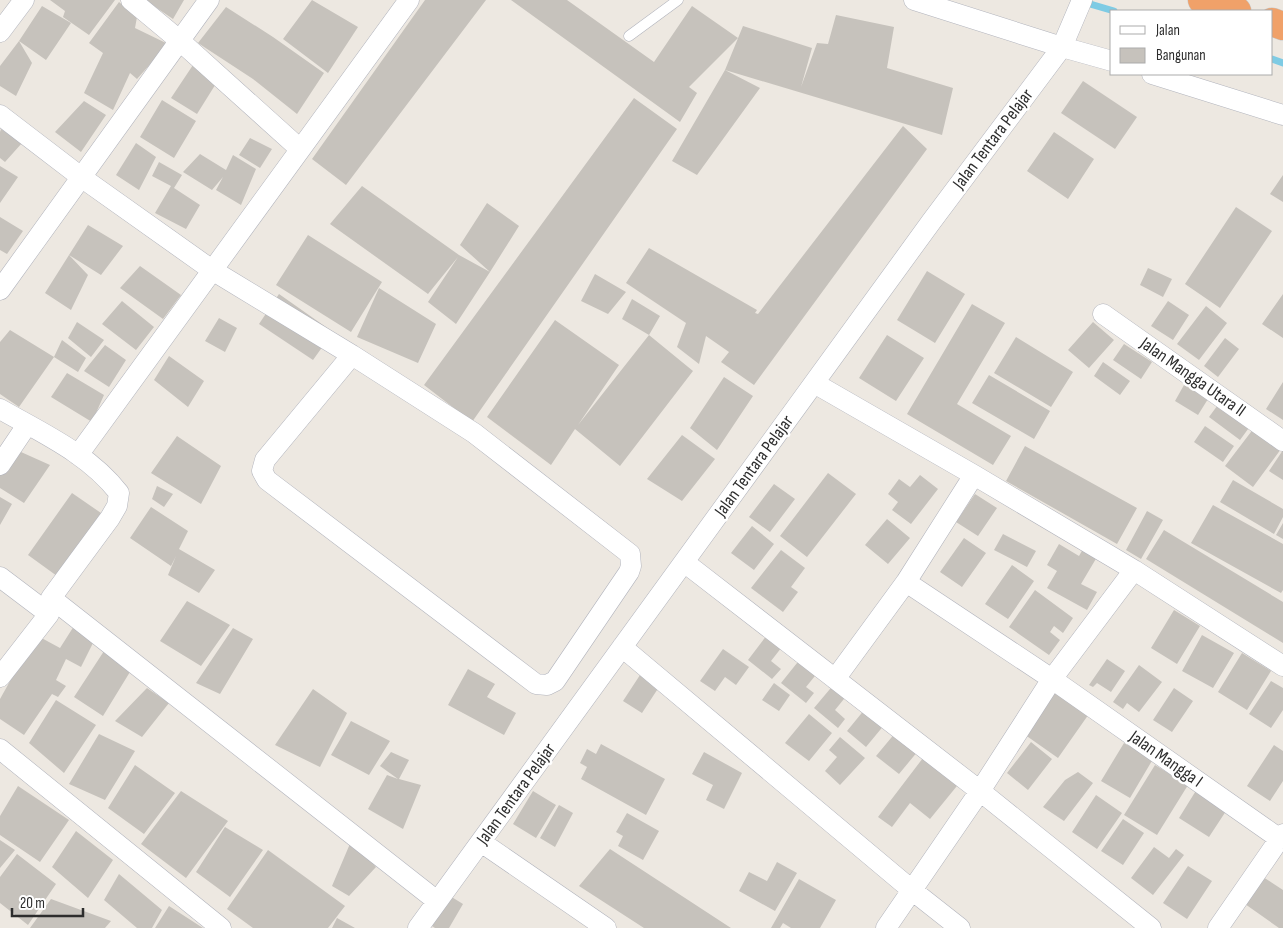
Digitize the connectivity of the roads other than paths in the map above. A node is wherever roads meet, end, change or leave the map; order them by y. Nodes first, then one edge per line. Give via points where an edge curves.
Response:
1 (24, 0) edge
2 (131, 0) edge
3 (209, 0) edge
4 (409, 0) edge
5 (678, 0) edge
6 (914, 0) edge
7 (1082, 0) edge
8 (1202, 0) edge
9 (1234, 10) edge
10 (0, 32) edge
11 (629, 36) dead end
12 (179, 40) junction
13 (1064, 41) junction
14 (1110, 60) edge
15 (1155, 75) edge
16 (0, 115) edge
17 (1283, 115) edge
18 (300, 149) junction
19 (81, 177) junction
20 (212, 270) junction
21 (0, 290) edge
22 (1103, 314) dead end
23 (352, 355) junction
24 (814, 383) junction
25 (0, 410) edge
26 (27, 425) junction
27 (1283, 441) edge
28 (78, 455) junction
29 (0, 465) edge
30 (974, 475) junction
31 (684, 562) junction
32 (1134, 570) junction
33 (0, 577) edge
34 (906, 582) junction
35 (50, 606) junction
36 (622, 647) junction
37 (1283, 666) edge
38 (0, 677) edge
39 (835, 679) junction
40 (1052, 679) junction
41 (0, 749) edge
42 (980, 791) junction
43 (1281, 836) edge
44 (481, 842) junction
45 (913, 891) junction
46 (437, 902) junction
47 (221, 928) edge
48 (418, 928) edge
49 (606, 928) edge
50 (886, 928) edge
51 (960, 928) edge
52 (1151, 928) edge
53 (1218, 928) edge

1 - 10 street
2 - 12 street
3 - 12 street
4 - 18 street
5 - 11 lane
6 - 13 street
7 - 13 street, Jalan Tentara Pelajar
8 - 9 highway
12 - 18 street
12 - 19 street
13 - 14 street
13 - 24 street, Jalan Tentara Pelajar
15 - 17 street
16 - 19 street
18 - 20 street
19 - 20 street
19 - 21 street
20 - 23 street
20 - 28 street
22 - 27 street, Jalan Mangga Utara II
23 - 23 street via 474,433 630,554 629,572 555,681 547,685 536,684 267,480 262,472 265,460
24 - 30 street
24 - 31 street, Jalan Tentara Pelajar
25 - 26 street
26 - 28 street
26 - 29 street
28 - 35 street via 109,480 119,493 117,506
30 - 32 street
30 - 34 street
31 - 36 street, Jalan Tentara Pelajar
31 - 39 street
32 - 37 street
32 - 40 street
33 - 35 street
34 - 39 street
34 - 40 street, Jalan Mangga I
35 - 38 street
35 - 46 street
36 - 44 street, Jalan Tentara Pelajar
36 - 45 street
39 - 42 street
40 - 42 street
40 - 43 street, Jalan Mangga I
41 - 47 street
42 - 45 street
42 - 52 street
43 - 53 street
44 - 46 street, Jalan Tentara Pelajar
44 - 49 street
45 - 50 street
45 - 51 street
46 - 48 street, Jalan Tentara Pelajar

